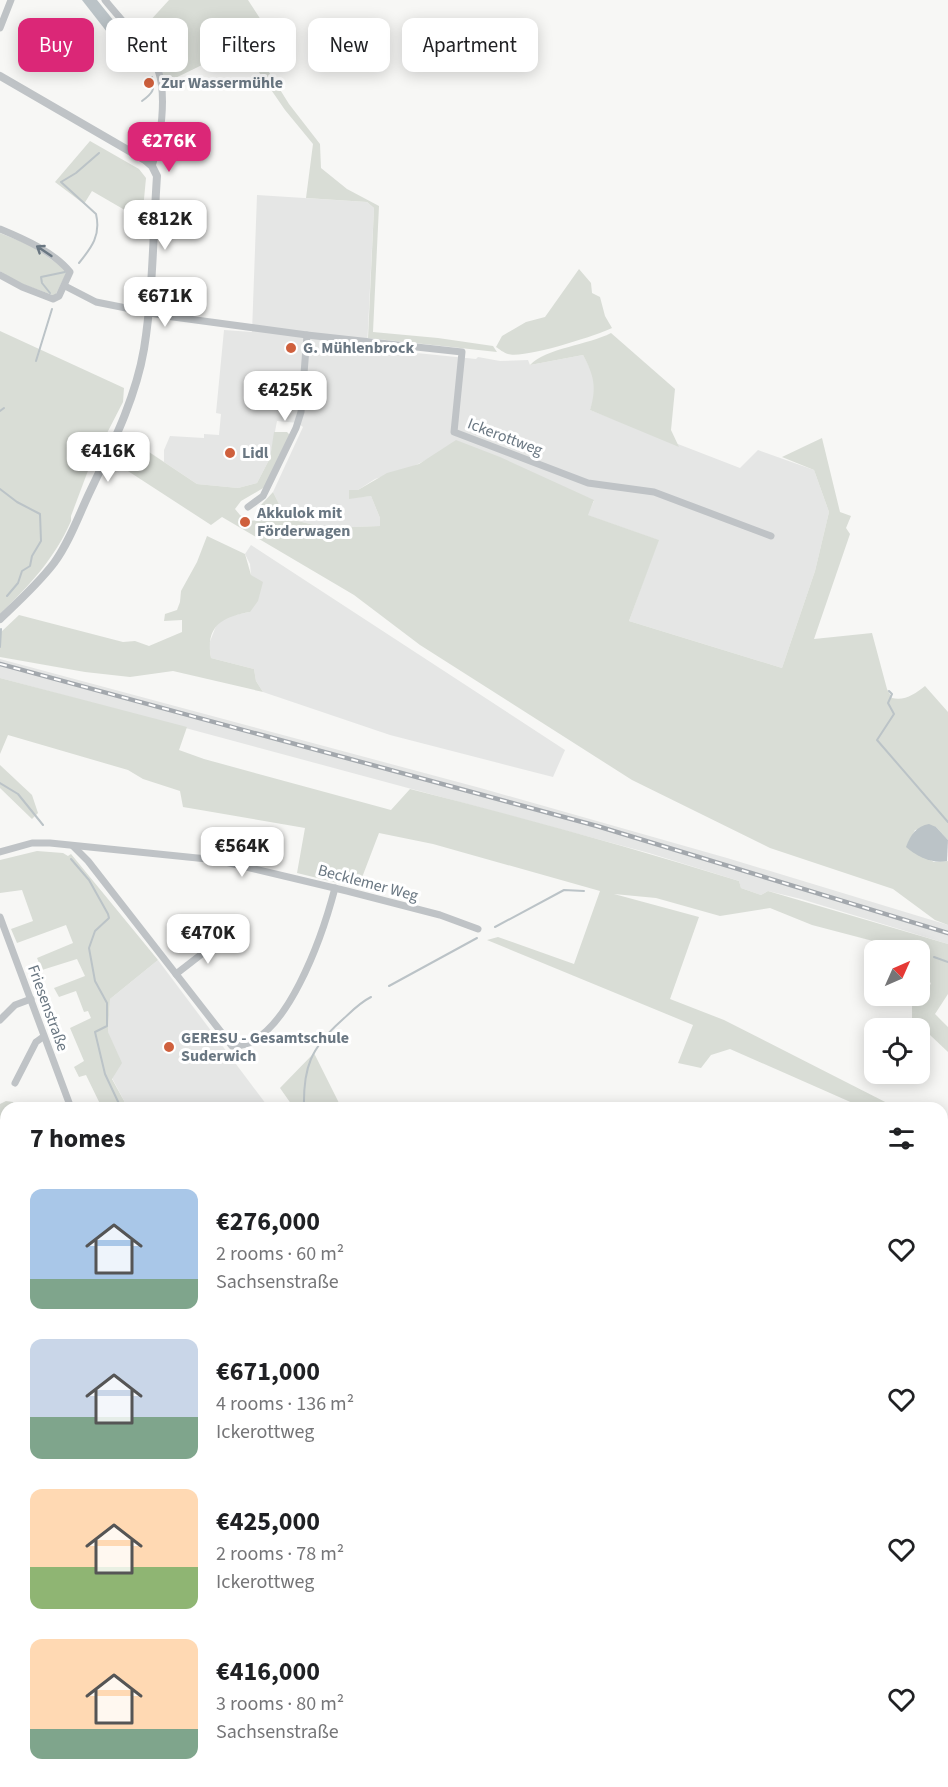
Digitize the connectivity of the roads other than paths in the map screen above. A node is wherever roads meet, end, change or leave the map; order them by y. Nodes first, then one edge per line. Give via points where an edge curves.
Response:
1 (11, 0) edge
2 (105, 0) edge
3 (0, 28) edge
4 (0, 76) edge
5 (152, 166) junction
6 (0, 229) edge
7 (0, 274) edge
8 (65, 286) junction
9 (148, 312) junction
10 (307, 335) junction
11 (248, 507) dead end
12 (771, 536) dead end
13 (0, 619) edge
14 (73, 846) junction
15 (0, 852) edge
16 (335, 888) junction
17 (0, 917) edge
18 (478, 929) dead end
19 (225, 936) dead end
20 (176, 974) junction
21 (31, 999) junction
22 (0, 1020) edge
23 (43, 1037) junction
24 (15, 1083) dead end
25 (69, 1102) edge

1 - 3 street
2 - 5 street via 152,59 162,84 159,147
4 - 5 street
5 - 9 street via 157,176
8 -> 6 street via 70,272 66,266
7 - 8 street via 53,299
8 - 9 street, Ickerottweg via 96,302
9 - 10 street, Ickerottweg
9 - 13 street via 136,383 66,543 30,591
10 - 11 street via 301,412 296,428 263,496
10 - 12 street, Ickerottweg via 462,352 454,432 588,483 654,492
14 - 15 street, Becklemer Weg via 32,843
14 - 16 street, Becklemer Weg via 217,860
14 - 20 street
16 - 18 street, Becklemer Weg
16 - 20 street via 324,930 297,990 257,1040 232,1046
17 - 21 street, Friesenstraße
19 - 20 street
21 - 22 street via 15,1005
21 - 23 street, Friesenstraße
23 - 24 street via 36,1042
23 - 25 street, Friesenstraße

